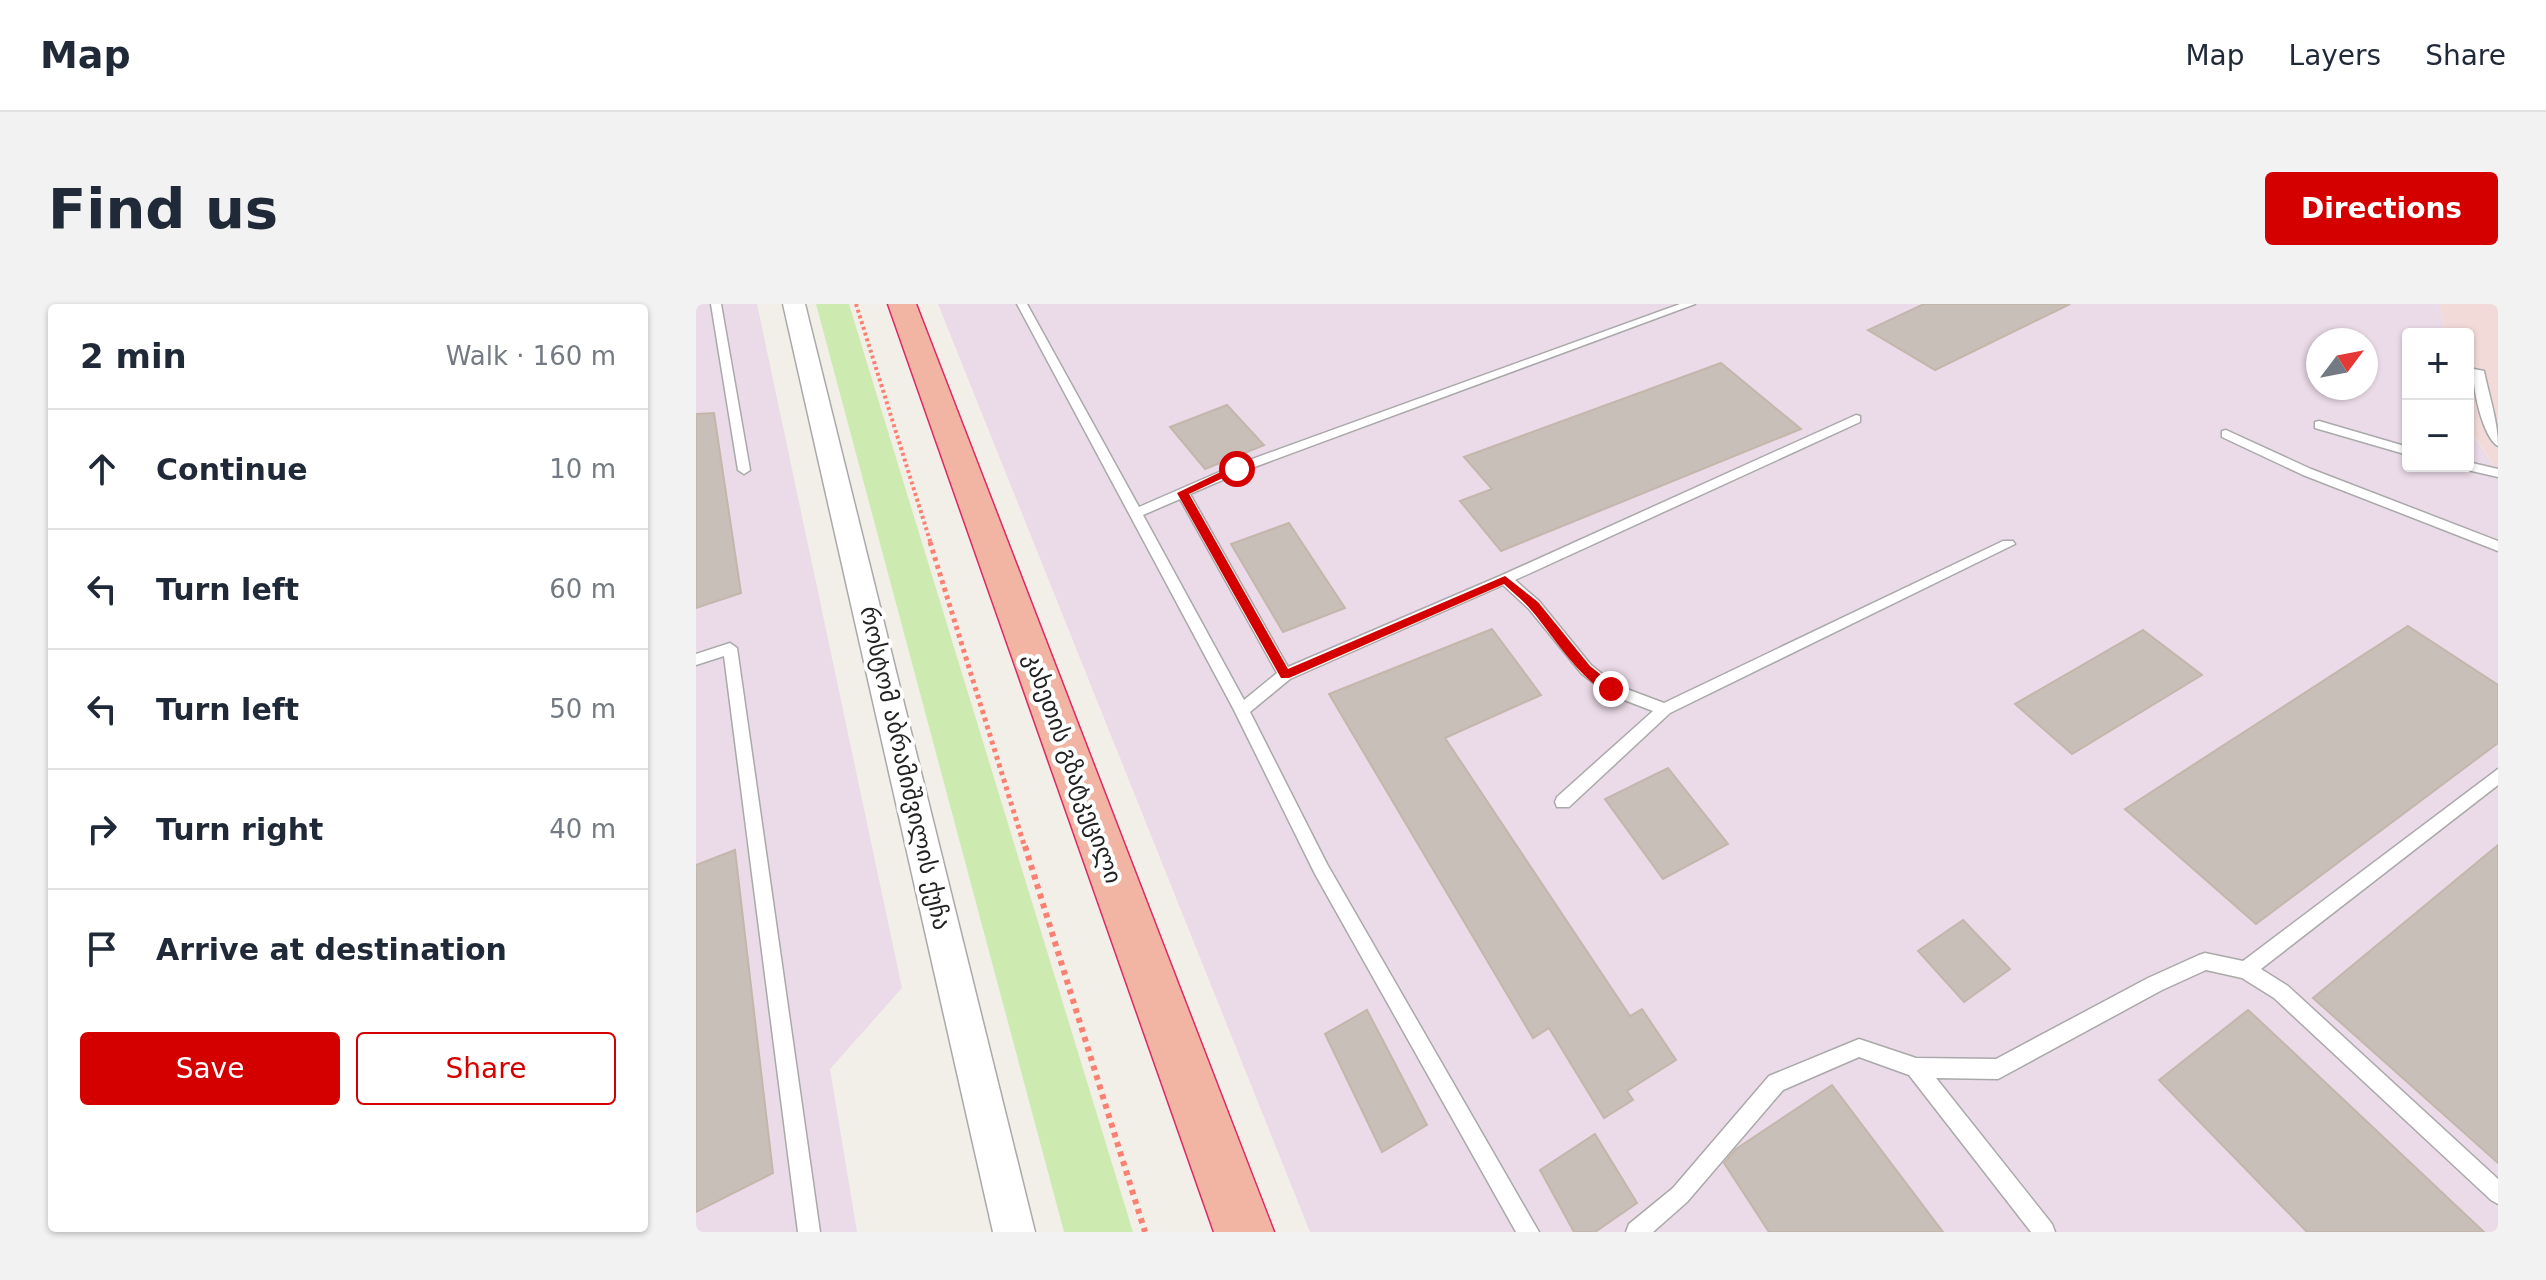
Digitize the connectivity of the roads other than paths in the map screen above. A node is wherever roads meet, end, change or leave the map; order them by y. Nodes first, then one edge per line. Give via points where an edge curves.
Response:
1 (716, 304) edge
2 (794, 304) edge
3 (902, 304) edge
4 (1022, 304) edge
5 (1690, 304) edge
6 (2478, 371) dead end
7 (1856, 419) dead end
8 (2319, 425) dead end
9 (2226, 434) dead end
10 (2498, 442) edge
11 (2402, 449) edge
12 (2474, 468) edge
13 (744, 470) dead end
14 (2498, 473) edge
15 (1183, 493) junction
16 (1137, 513) junction
17 (2008, 544) dead end
18 (2498, 546) edge
19 (1505, 579) junction
20 (696, 660) edge
21 (1285, 675) junction
22 (1665, 709) junction
23 (1242, 710) junction
24 (2498, 776) edge
25 (1563, 802) dead end
26 (2246, 970) junction
27 (1916, 1068) junction
28 (2498, 1193) edge
29 (809, 1232) edge
30 (1014, 1232) edge
31 (1244, 1232) edge
32 (1528, 1232) edge
33 (1637, 1232) edge
34 (2044, 1232) edge

1 - 13 lane
2 - 30 street, როსტომ აბრამიშვილის ქუჩა
3 - 31 highway, კახეთის გზატკეცილი
4 - 16 lane
5 - 15 lane
6 - 10 lane
7 - 19 lane
8 - 11 lane
9 - 18 lane via 2307,472
12 - 14 lane
15 - 16 lane
15 - 21 lane
16 - 23 lane
17 - 22 lane
19 - 21 lane
19 - 22 lane via 1534,605 1586,669 1611,689
20 - 29 lane via 730,648
21 - 23 lane
22 - 25 lane
23 - 32 lane via 1321,869
24 - 26 lane
26 - 27 lane via 2205,961 1998,1069
26 - 28 lane via 2281,992
27 - 33 lane via 1859,1048 1776,1083 1680,1195
27 - 34 lane

